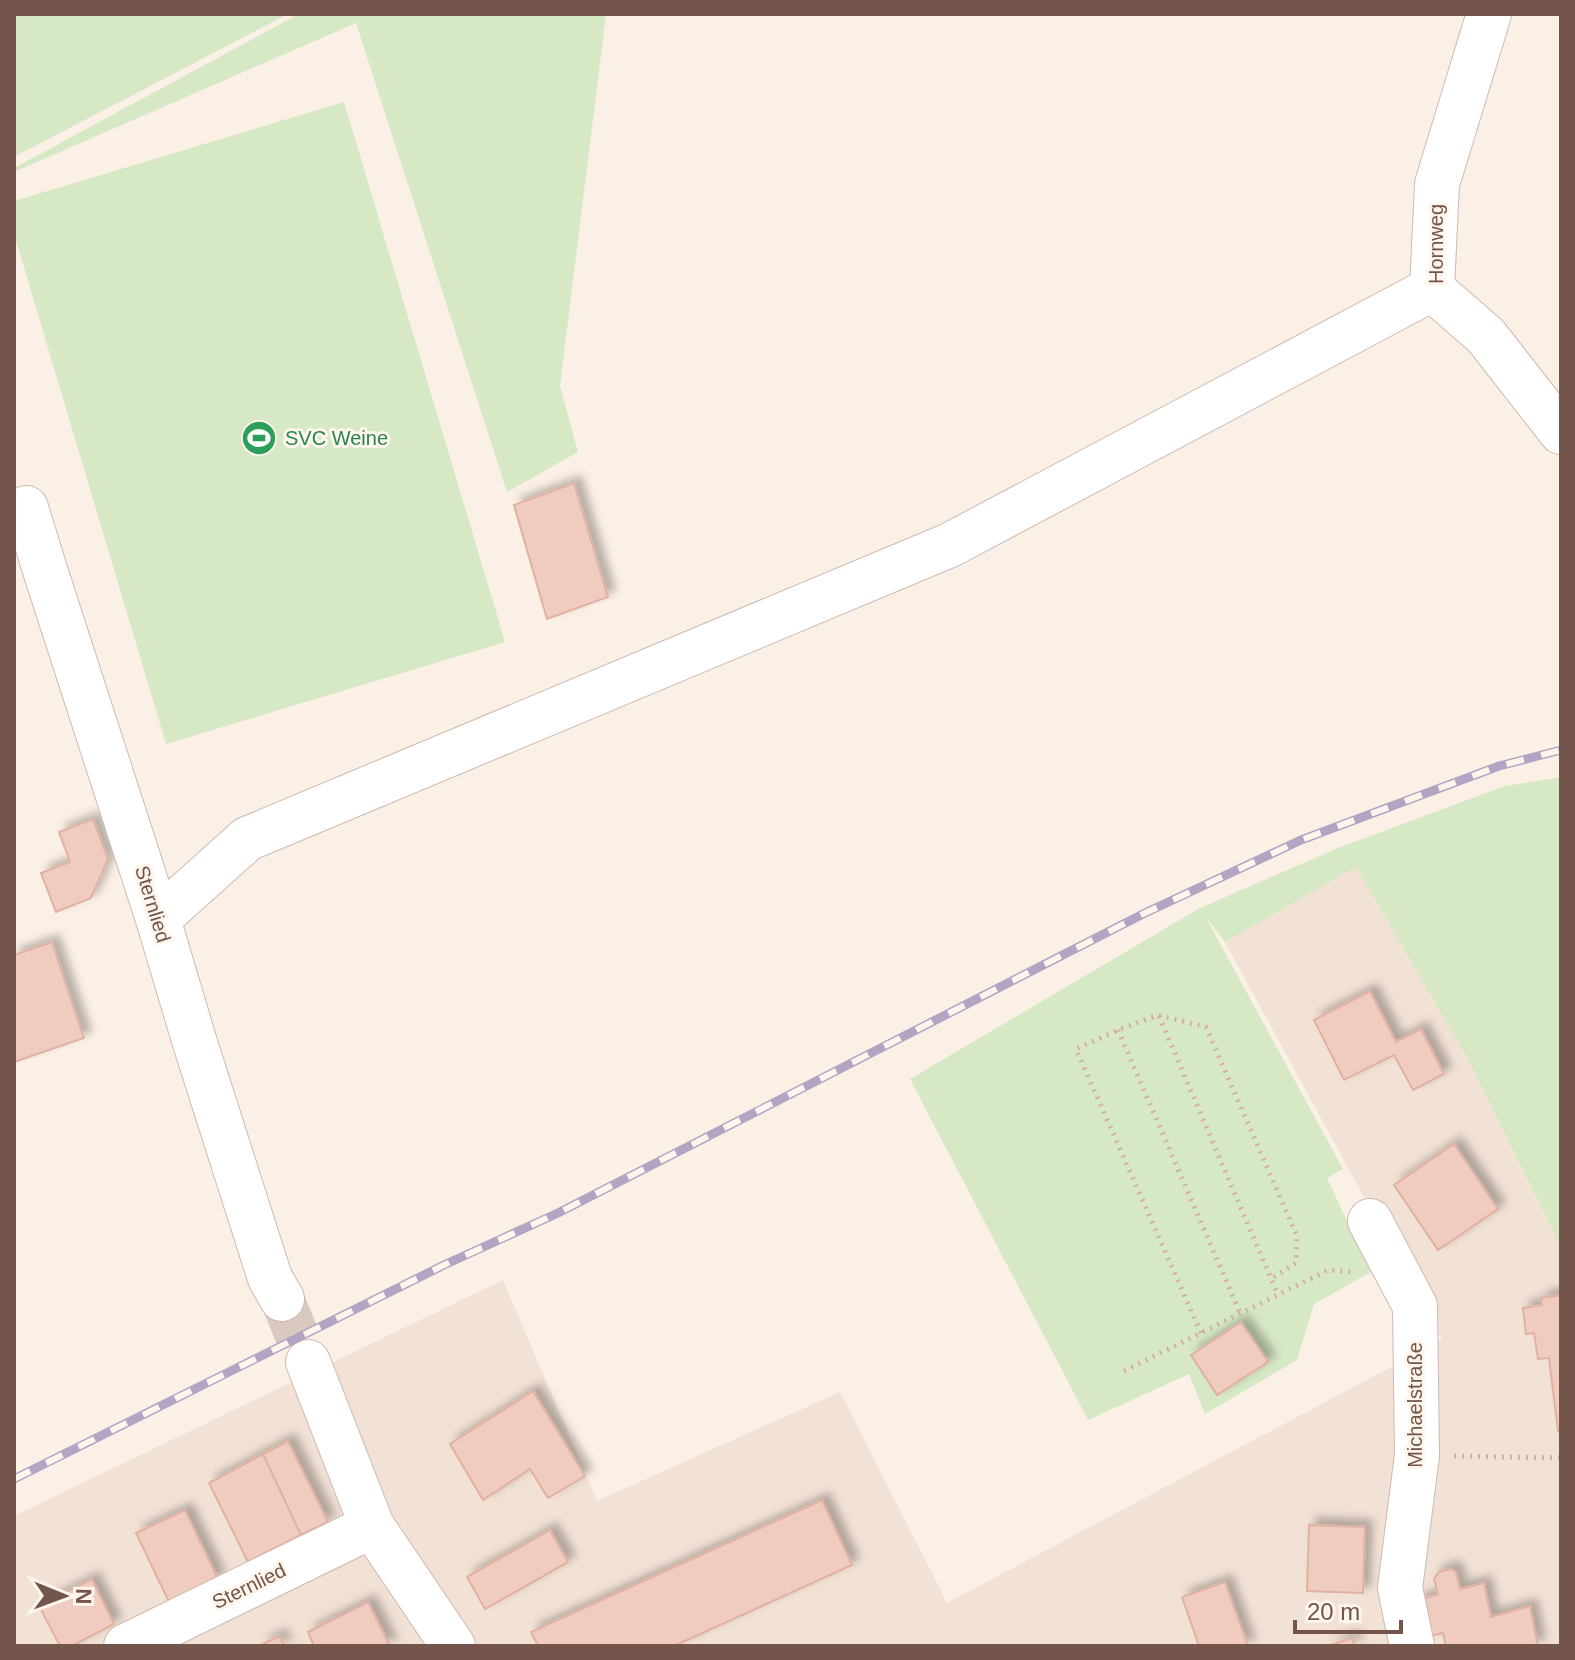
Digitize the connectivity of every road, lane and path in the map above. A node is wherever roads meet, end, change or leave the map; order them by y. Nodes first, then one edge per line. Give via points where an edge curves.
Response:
1 (1489, 14) edge
2 (1432, 289) junction
3 (1561, 432) edge
4 (26, 508) dead end
5 (158, 919) junction
6 (1158, 1015) junction
7 (1118, 1030) junction
8 (1370, 1221) dead end
9 (1271, 1279) junction
10 (1400, 1279) junction
11 (1278, 1295) junction
12 (282, 1299) tunnel mouth
13 (1240, 1313) junction
14 (1201, 1333) junction
15 (308, 1362) tunnel mouth
16 (1124, 1371) dead end
17 (1417, 1455) junction
18 (1561, 1458) edge
19 (372, 1526) junction
20 (126, 1646) edge
21 (453, 1646) edge
22 (1412, 1646) edge

1 - 2 street, Hornweg via 1437,184
2 - 3 street, Hornweg via 1486,336
2 - 5 street via 950,545 247,839
4 - 5 street, Sternlied
5 - 12 street, Sternlied via 270,1278
6 - 7 path
6 - 9 path
6 - 9 path via 1206,1027 1297,1236 1296,1263
7 - 13 path
7 - 14 path via 1076,1049
8 - 10 street, Michaelstraße
9 - 11 path
10 - 11 path via 1328,1270
10 - 17 street, Michaelstraße via 1415,1306
11 - 13 path
13 - 14 path
14 - 16 path
15 - 19 street
17 - 18 path
17 - 22 street, Michaelstraße via 1400,1588
19 - 20 street, Sternlied
19 - 21 street

